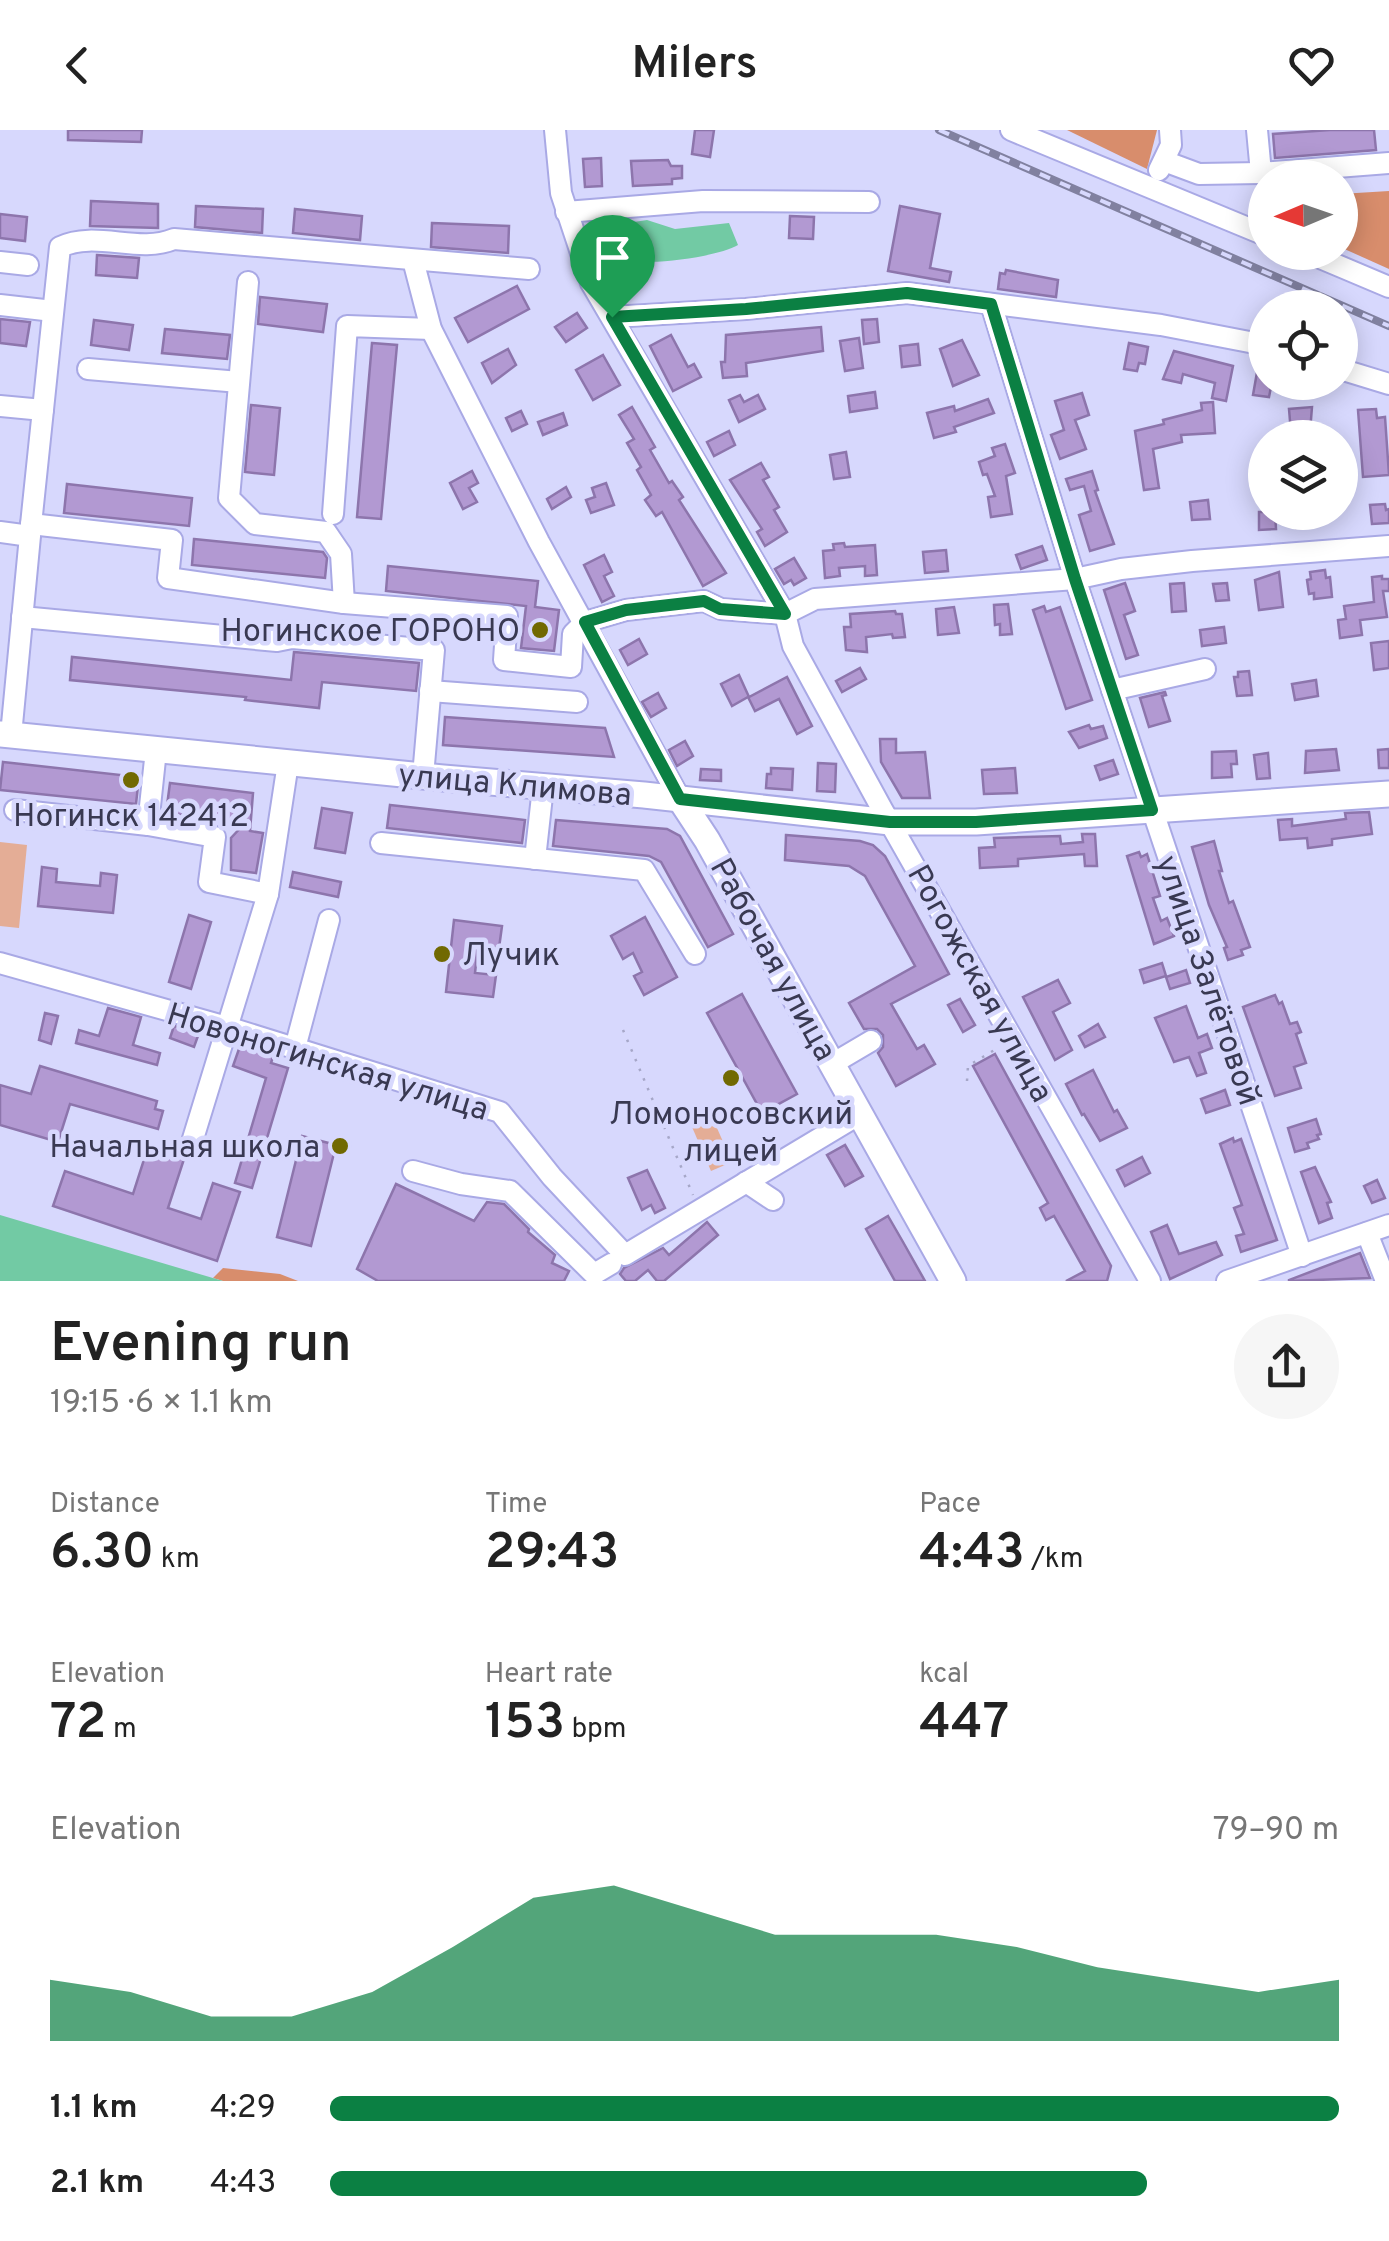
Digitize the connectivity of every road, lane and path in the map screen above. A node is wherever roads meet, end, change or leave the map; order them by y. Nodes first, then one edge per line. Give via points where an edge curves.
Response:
1 (555, 130) edge
2 (1013, 130) edge
3 (1170, 130) edge
4 (1257, 130) edge
5 (1259, 160) edge
6 (1164, 161) junction
7 (1389, 163) edge
8 (1358, 165) edge
9 (1248, 173) edge
10 (1151, 188) junction
11 (869, 202) dead end
12 (566, 212) junction
13 (1248, 228) edge
14 (414, 260) junction
15 (0, 262) edge
16 (28, 265) dead end
17 (529, 270) dead end
18 (1350, 270) edge
19 (248, 282) dead end
20 (1389, 286) edge
21 (991, 304) junction
22 (0, 305) edge
23 (54, 311) junction
24 (612, 317) junction
25 (431, 329) junction
26 (1248, 342) edge
27 (88, 368) dead end
28 (1358, 375) edge
29 (239, 382) junction
30 (1389, 384) edge
31 (0, 406) edge
32 (43, 410) junction
33 (333, 514) dead end
34 (30, 530) junction
35 (0, 532) edge
36 (1387, 547) edge
37 (1075, 579) junction
38 (344, 603) junction
39 (785, 614) junction
40 (22, 617) junction
41 (585, 622) junction
42 (1204, 670) dead end
43 (1112, 690) junction
44 (430, 691) junction
45 (577, 702) dead end
46 (6, 735) edge
47 (156, 750) junction
48 (288, 763) junction
49 (423, 776) junction
50 (542, 787) junction
51 (1389, 794) edge
52 (680, 799) junction
53 (15, 810) dead end
54 (1152, 810) junction
55 (890, 822) junction
56 (148, 824) junction
57 (380, 843) dead end
58 (535, 859) junction
59 (268, 894) junction
60 (330, 920) dead end
61 (695, 954) dead end
62 (0, 963) edge
63 (227, 1027) junction
64 (624, 1030) dead end
65 (870, 1041) dead end
66 (999, 1047) dead end
67 (296, 1048) junction
68 (832, 1064) junction
69 (967, 1081) dead end
70 (860, 1114) junction
71 (192, 1142) dead end
72 (413, 1171) dead end
73 (746, 1182) junction
74 (773, 1200) dead end
75 (700, 1210) junction
76 (1389, 1225) edge
77 (1367, 1233) junction
78 (1302, 1256) junction
79 (602, 1273) edge
80 (953, 1281) edge
81 (1150, 1281) edge
82 (1227, 1281) edge
83 (1386, 1281) edge

1 - 12 street, Рогожская улица
2 - 10 street
3 - 6 street
4 - 5 street
6 - 9 street via 1199,174
6 - 10 street
7 - 8 street
10 - 13 street
11 - 12 street via 704,201
12 - 24 street, Рогожская улица via 590,283
14 - 17 street
14 - 23 street via 174,239 160,245 77,239 60,247
14 - 25 street, Рабочая улица
15 - 16 street
18 - 20 street
19 - 29 street
21 - 24 street via 907,293
21 - 26 street
21 - 37 street, улица Залётовой
22 - 23 street
23 - 32 street
24 - 39 street, Рогожская улица
25 - 33 street via 347,326
25 - 41 street, Рабочая улица
27 - 29 street
28 - 30 street
29 - 38 street via 229,498 255,524 326,532 342,554
31 - 32 street
32 - 34 street
34 - 35 street
34 - 38 street via 172,540 168,578
34 - 40 street
36 - 37 street via 1192,561
37 - 39 street via 815,599
37 - 43 street, улица Залётовой
38 - 41 street via 506,616 504,660 571,667 572,634
39 - 41 street via 720,609 704,601
39 - 55 street, Рогожская улица via 793,646
40 - 44 street via 434,650
40 - 46 street
41 - 52 street, Рабочая улица
42 - 43 street
43 - 54 street, улица Залётовой
44 - 45 street
44 - 49 street
46 - 47 main road, улица Климова
47 - 48 main road, улица Климова
47 - 56 street
48 - 49 main road, улица Климова
48 - 59 street
49 - 50 main road, улица Климова
50 - 52 main road, улица Климова
50 - 58 street
51 - 54 main road, улица Климова
52 - 55 main road, улица Климова
52 - 68 main road, Рабочая улица
53 - 56 street
54 - 55 main road, улица Климова
54 - 78 street, улица Залётовой
55 - 81 street, Рогожская улица
56 - 59 street via 215,837 210,882
57 - 58 street
58 - 61 street via 644,870
59 - 63 street
60 - 67 street
62 - 63 street, Новоногинская улица
63 - 67 street, Новоногинская улица
63 - 71 street
64 - 75 path
65 - 68 street
66 - 69 path via 968,1066
67 - 75 street, Новоногинская улица via 500,1112 626,1255
68 - 70 main road, Рабочая улица
70 - 73 street, Новоногинская улица
70 - 80 main road, Рабочая улица
72 - 79 street via 510,1191
73 - 74 street
73 - 75 street, Новоногинская улица
76 - 77 street
77 - 78 street
77 - 83 street
78 - 82 street

